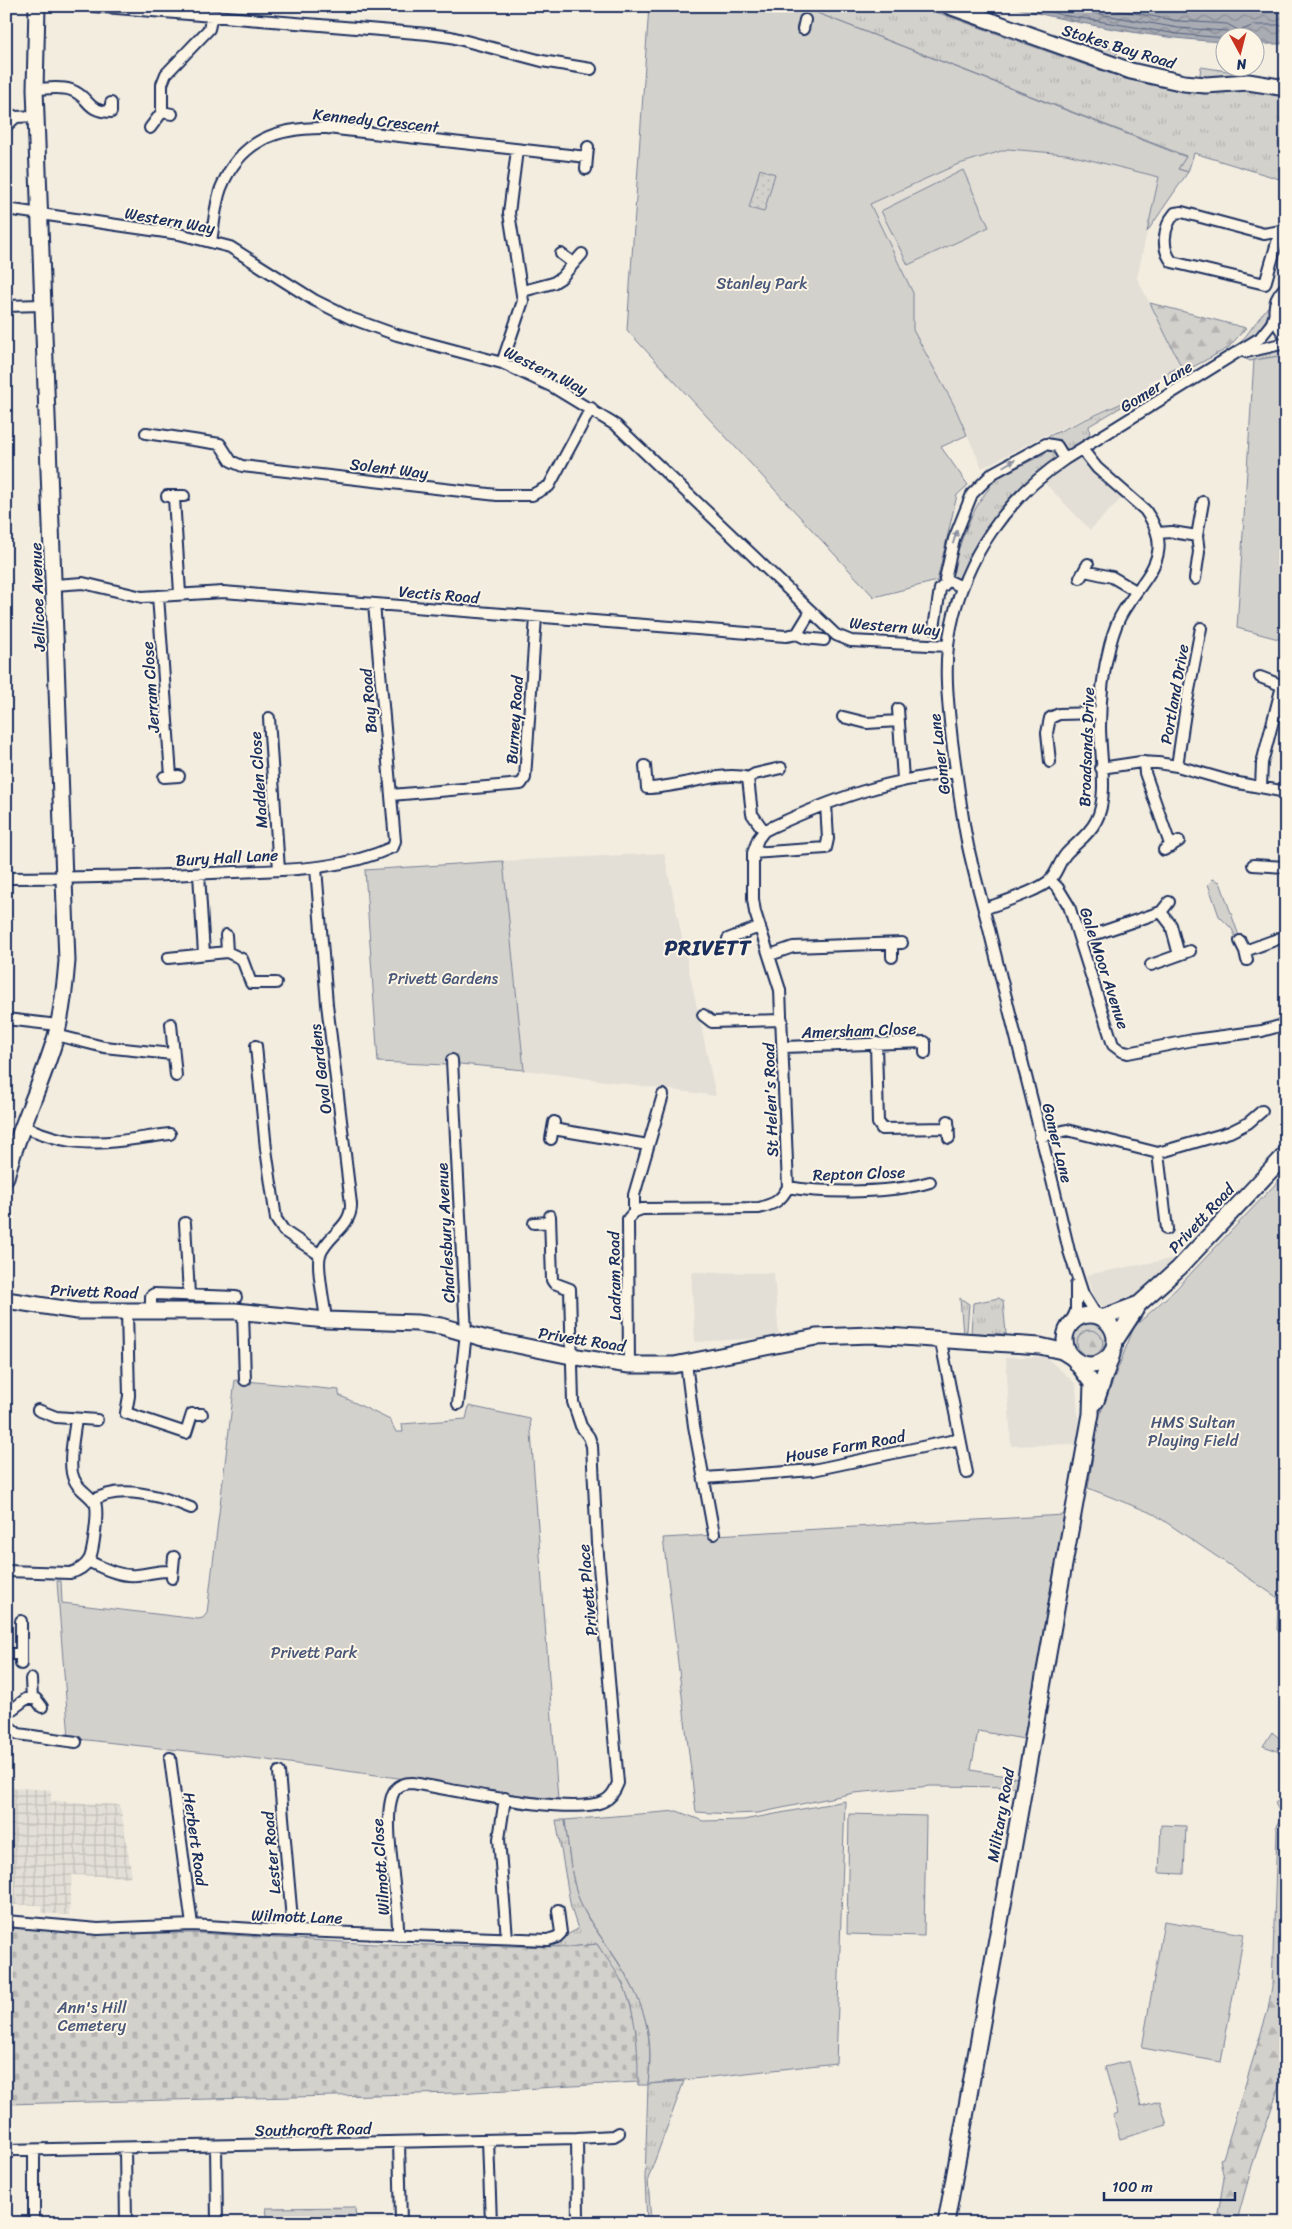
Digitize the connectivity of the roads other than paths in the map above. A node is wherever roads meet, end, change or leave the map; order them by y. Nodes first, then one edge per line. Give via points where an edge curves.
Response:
1 (37, 6) edge
2 (93, 6) edge
3 (949, 6) edge
4 (212, 16) junction
5 (591, 69) dead end
6 (1286, 88) edge
7 (35, 89) junction
8 (111, 103) dead end
9 (11, 115) edge
10 (36, 116) junction
11 (6, 126) edge
12 (150, 128) dead end
13 (518, 150) junction
14 (586, 169) dead end
15 (6, 209) edge
16 (39, 214) junction
17 (1283, 231) edge
18 (211, 242) junction
19 (562, 254) dead end
20 (582, 254) dead end
21 (573, 263) junction
22 (1286, 290) edge
23 (523, 292) junction
24 (42, 305) junction
25 (6, 306) edge
26 (1276, 309) junction
27 (1286, 333) edge
28 (1286, 343) edge
29 (1237, 354) junction
30 (502, 363) junction
31 (591, 408) junction
32 (146, 433) dead end
33 (1082, 450) junction
34 (1066, 460) junction
35 (175, 497) dead end
36 (1203, 502) dead end
37 (1157, 533) junction
38 (1197, 536) junction
39 (1084, 571) dead end
40 (1195, 579) dead end
41 (948, 581) junction
42 (54, 585) junction
43 (962, 587) junction
44 (1136, 592) junction
45 (180, 593) junction
46 (158, 596) junction
47 (374, 604) junction
48 (811, 611) junction
49 (536, 617) junction
50 (934, 628) dead end
51 (1201, 628) dead end
52 (797, 634) junction
53 (824, 640) dead end
54 (948, 646) junction
55 (1260, 677) dead end
56 (1284, 686) edge
57 (898, 709) dead end
58 (1100, 713) junction
59 (843, 717) dead end
60 (269, 718) dead end
61 (898, 721) junction
62 (780, 758) dead end
63 (1144, 762) junction
64 (1051, 763) dead end
65 (645, 766) dead end
66 (1177, 766) junction
67 (1101, 768) junction
68 (956, 772) junction
69 (171, 776) dead end
70 (748, 778) junction
71 (903, 779) junction
72 (1261, 787) junction
73 (1286, 792) edge
74 (391, 794) junction
75 (826, 804) junction
76 (764, 831) junction
77 (1171, 846) dead end
78 (753, 853) junction
79 (1254, 867) dead end
80 (1286, 867) edge
81 (316, 868) junction
82 (279, 870) junction
83 (199, 874) junction
84 (6, 878) edge
85 (64, 878) junction
86 (1050, 880) junction
87 (1169, 902) dead end
88 (984, 909) junction
89 (1161, 912) junction
90 (759, 927) junction
91 (226, 935) dead end
92 (1286, 936) edge
93 (728, 939) dead end
94 (1081, 939) junction
95 (1240, 941) dead end
96 (1190, 951) dead end
97 (227, 952) junction
98 (204, 954) junction
99 (770, 955) junction
100 (1179, 955) junction
101 (892, 957) dead end
102 (168, 958) dead end
103 (1151, 964) dead end
104 (276, 983) dead end
105 (704, 1015) dead end
106 (6, 1019) edge
107 (782, 1020) junction
108 (171, 1024) dead end
109 (1286, 1024) edge
110 (57, 1030) junction
111 (876, 1043) junction
112 (256, 1046) dead end
113 (784, 1047) junction
114 (172, 1054) junction
115 (925, 1054) dead end
116 (452, 1060) dead end
117 (176, 1076) dead end
118 (659, 1099) dead end
119 (1262, 1110) dead end
120 (21, 1126) junction
121 (949, 1129) dead end
122 (553, 1130) dead end
123 (170, 1134) dead end
124 (1040, 1137) junction
125 (648, 1145) junction
126 (10, 1147) edge
127 (1158, 1153) junction
128 (1286, 1154) edge
129 (6, 1177) edge
130 (930, 1182) dead end
131 (788, 1187) junction
132 (634, 1212) junction
133 (186, 1223) dead end
134 (534, 1223) dead end
135 (1167, 1229) dead end
136 (320, 1255) junction
137 (1076, 1274) junction
138 (189, 1295) junction
139 (236, 1297) dead end
140 (6, 1300) edge
141 (1139, 1304) junction
142 (151, 1310) junction
143 (127, 1311) junction
144 (243, 1312) junction
145 (1099, 1316) junction
146 (326, 1320) junction
147 (1069, 1326) junction
148 (466, 1333) junction
149 (941, 1342) junction
150 (1006, 1343) junction
151 (1114, 1346) junction
152 (571, 1356) junction
153 (1073, 1359) junction
154 (686, 1363) junction
155 (629, 1365) junction
156 (245, 1380) dead end
157 (458, 1404) dead end
158 (38, 1410) dead end
159 (202, 1414) dead end
160 (1091, 1414) junction
161 (76, 1419) junction
162 (97, 1420) dead end
163 (960, 1439) junction
164 (967, 1473) dead end
165 (705, 1478) junction
166 (93, 1501) junction
167 (191, 1508) dead end
168 (714, 1534) dead end
169 (174, 1558) dead end
170 (88, 1561) junction
171 (6, 1570) edge
172 (21, 1621) dead end
173 (6, 1654) edge
174 (31, 1678) dead end
175 (32, 1699) junction
176 (42, 1707) dead end
177 (6, 1714) edge
178 (6, 1724) edge
179 (76, 1742) dead end
180 (170, 1758) dead end
181 (279, 1772) dead end
182 (505, 1798) junction
183 (585, 1805) joint
184 (558, 1910) dead end
185 (6, 1921) edge
186 (192, 1925) junction
187 (294, 1931) junction
188 (398, 1935) junction
189 (507, 1938) junction
190 (619, 2133) dead end
191 (577, 2138) junction
192 (488, 2140) junction
193 (399, 2142) junction
194 (216, 2146) junction
195 (125, 2148) junction
196 (6, 2150) edge
197 (34, 2150) junction
198 (34, 2223) edge
199 (126, 2223) edge
200 (217, 2223) edge
201 (400, 2223) edge
202 (491, 2223) edge
203 (580, 2223) edge
204 (946, 2223) edge

1 - 7 street, Jellicoe Avenue
2 - 4 street
3 - 6 street, Stokes Bay Road via 1131,71 1184,83 1248,82
4 - 5 street via 452,37 542,61
4 - 12 street via 209,29 166,74 162,84 167,113
7 - 8 street via 70,89 98,112 111,112
7 - 10 street, Jellicoe Avenue
9 - 10 street
9 - 11 street
10 - 16 street, Jellicoe Avenue
13 - 14 street, Kennedy Crescent via 588,152
13 - 18 street, Kennedy Crescent via 327,128 298,128 270,134 247,150 232,167 220,190
13 - 23 street via 509,210
15 - 16 street, Western Way
16 - 18 street, Western Way via 179,234
16 - 24 street, Jellicoe Avenue
17 - 17 street via 1265,284 1172,262 1165,254 1164,240 1175,213 1182,212 1264,234
18 - 30 street, Western Way via 246,255 314,300 350,318 397,335
19 - 21 street
20 - 21 street
21 - 23 street via 561,278
22 - 26 street
23 - 30 street via 523,301
24 - 25 street
24 - 42 street, Jellicoe Avenue
26 - 27 street via 1277,318
26 - 29 street via 1267,331
28 - 29 street
29 - 33 street, Gomer Lane
30 - 31 street, Western Way
31 - 32 street, Solent Way via 549,486 532,495 497,495 242,466 231,461 220,444
31 - 48 street, Western Way via 639,446
33 - 34 street, Gomer Lane
33 - 37 street, Broadsands Drive via 1097,468 1145,510
41 -> 34 street via 945,571 960,522 972,494 981,484 1008,463 1046,444 1057,446
34 - 43 street, Gomer Lane via 1040,476 1003,514
35 - 45 street
36 - 38 street
37 - 38 street
37 - 44 street, Broadsands Drive via 1154,567
38 - 40 street via 1199,552
39 - 44 street via 1112,578
41 - 43 street
41 - 50 street via 940,589
42 - 46 street, Vectis Road via 83,583 142,597
42 - 85 street, Jellicoe Avenue
43 - 54 street, Gomer Lane
44 - 58 street, Broadsands Drive via 1120,617 1112,638 1103,677
45 - 46 street, Vectis Road
45 - 47 street, Vectis Road via 223,592
46 - 69 street, Jerram Close
47 - 49 street, Vectis Road
47 - 74 street, Bay Road
48 - 52 street
48 - 54 street, Western Way via 836,635 851,641
49 - 52 street, Vectis Road via 786,636
49 - 74 street, Burney Road via 525,778 521,784
51 - 66 street, Portland Drive via 1191,652
52 - 53 street, Vectis Road
54 - 68 street, Gomer Lane via 949,714
55 - 56 street
56 - 72 street via 1262,763
57 - 61 street
58 - 64 street via 1059,714 1050,718 1047,733
58 - 67 street, Broadsands Drive
59 - 61 street via 867,723
60 - 82 street, Madden Close
61 - 71 street
62 - 70 street via 782,772 754,774
63 - 66 street
63 - 67 street
63 - 77 street
65 - 70 street via 647,788 736,775
66 - 72 street
67 - 86 street, Broadsands Drive via 1100,808 1096,822 1064,856
68 - 71 street
68 - 88 street, Gomer Lane via 968,848
70 - 76 street via 752,814
71 - 75 street
72 - 73 street
74 - 81 street, Bury Hall Lane via 394,848 354,861
75 - 76 street
75 - 78 street via 828,845 824,849
76 - 78 street, St Helen's Road
78 - 90 street, St Helen's Road via 753,899
79 - 80 street
81 - 82 street, Bury Hall Lane
81 - 136 street, Oval Gardens via 327,1004 352,1204 348,1218
82 - 83 street, Bury Hall Lane
83 - 85 street, Bury Hall Lane
83 - 98 street
84 - 85 street, Bury Hall Lane
85 - 110 street, Jellicoe Avenue via 67,961
86 - 88 street
86 - 94 street, Gale Moor Avenue via 1069,906
87 - 89 street
88 - 124 street, Gomer Lane
89 - 94 street
89 - 100 street via 1171,925
90 - 93 street
90 - 99 street, St Helen's Road
91 - 97 street
92 - 95 street via 1246,955
94 - 109 street, Gale Moor Avenue via 1113,1044 1122,1052 1262,1032
96 - 100 street
97 - 98 street
97 - 104 street via 242,959 250,983
98 - 102 street
99 - 101 street via 793,947 897,944
99 - 107 street, St Helen's Road via 779,983
100 - 103 street
105 - 107 street via 712,1022
106 - 110 street
107 - 113 street, St Helen's Road
108 - 114 street
110 - 114 street via 104,1047
110 - 120 street, Jellicoe Avenue via 44,1073
111 - 113 street, Amersham Close
111 - 115 street, Amersham Close via 925,1042
111 - 121 street via 878,1123 882,1129
112 - 136 street via 276,1219 284,1230
113 - 131 street, St Helen's Road
114 - 117 street
116 - 148 street, Charlesbury Avenue
118 - 125 street, Ladram Road
119 - 127 street via 1248,1123 1230,1132
120 - 123 street via 65,1140 85,1142
120 - 126 street, Jellicoe Avenue
122 - 125 street
124 - 127 street via 1067,1130
124 - 137 street, Gomer Lane
125 - 132 street, Ladram Road via 634,1195
126 - 129 street, Jellicoe Avenue
127 - 135 street
128 - 141 street, Privett Road via 1179,1268
130 - 131 street, Repton Close via 912,1187 816,1192
131 - 132 street via 783,1198 759,1208 642,1209
132 - 155 street, Ladram Road via 628,1219
133 - 138 street
134 - 152 street via 550,1219 552,1280 570,1289
136 - 146 street
137 - 145 street, Gomer Lane via 1082,1294
137 - 147 street, Gomer Lane via 1076,1311
138 - 139 street, Privett Road
138 - 142 street, Privett Road via 153,1294
140 - 143 street, Privett Road via 77,1311
141 - 145 street, Privett Road
141 - 151 street, Privett Road
142 - 143 street, Privett Road
142 - 144 street, Privett Road
143 - 159 street via 129,1396 124,1418 185,1437 192,1414
144 - 146 street, Privett Road
144 - 156 street
145 - 147 street via 1087,1314
145 - 151 street via 1110,1324
146 - 148 street, Privett Road via 417,1323
147 - 150 street, Privett Road via 1056,1337
147 - 153 street via 1066,1348
148 - 152 street, Privett Road
148 - 157 street, Charlesbury Avenue
149 - 150 street, Privett Road
149 - 154 street, Privett Road via 871,1336 816,1337
149 - 163 street
150 - 153 street, Privett Road via 1053,1348
151 - 153 street via 1108,1357 1094,1365
151 - 160 street, Military Road
152 - 155 street, Privett Road
152 - 183 street, Privett Place via 574,1405 592,1446 597,1543 619,1774 617,1787 608,1799
153 - 160 street, Military Road via 1092,1383
154 - 155 street, Privett Road
154 - 165 street
158 - 161 street via 56,1417
160 - 204 street, Military Road
161 - 162 street
161 - 166 street via 72,1473 77,1486
163 - 164 street
163 - 165 street, House Farm Road via 813,1470
165 - 168 street
166 - 167 street via 109,1493 144,1495
166 - 170 street via 97,1513
169 - 170 street via 172,1575 155,1570 135,1576
170 - 171 street via 78,1571 70,1573
172 - 173 street via 21,1659
174 - 175 street
175 - 176 street
175 - 177 street via 26,1699
178 - 179 street via 18,1734
180 - 186 street, Herbert Road
181 - 187 street, Lester Road
182 - 183 street, Wilmott Close via 553,1805
182 - 188 street, Wilmott Close via 412,1782 397,1788 390,1822
182 - 189 street via 499,1845
184 - 189 street, Wilmott Lane via 561,1931 557,1937 548,1940
185 - 186 street, Wilmott Lane via 107,1929
186 - 187 street, Wilmott Lane
187 - 188 street, Wilmott Lane
188 - 189 street, Wilmott Lane
190 - 191 street, Southcroft Road
191 - 192 street, Southcroft Road
191 - 203 street
192 - 193 street, Southcroft Road
192 - 202 street
193 - 194 street, Southcroft Road
193 - 201 street
194 - 195 street, Southcroft Road
194 - 200 street
195 - 197 street, Southcroft Road
195 - 199 street
196 - 197 street, Southcroft Road
197 - 198 street

